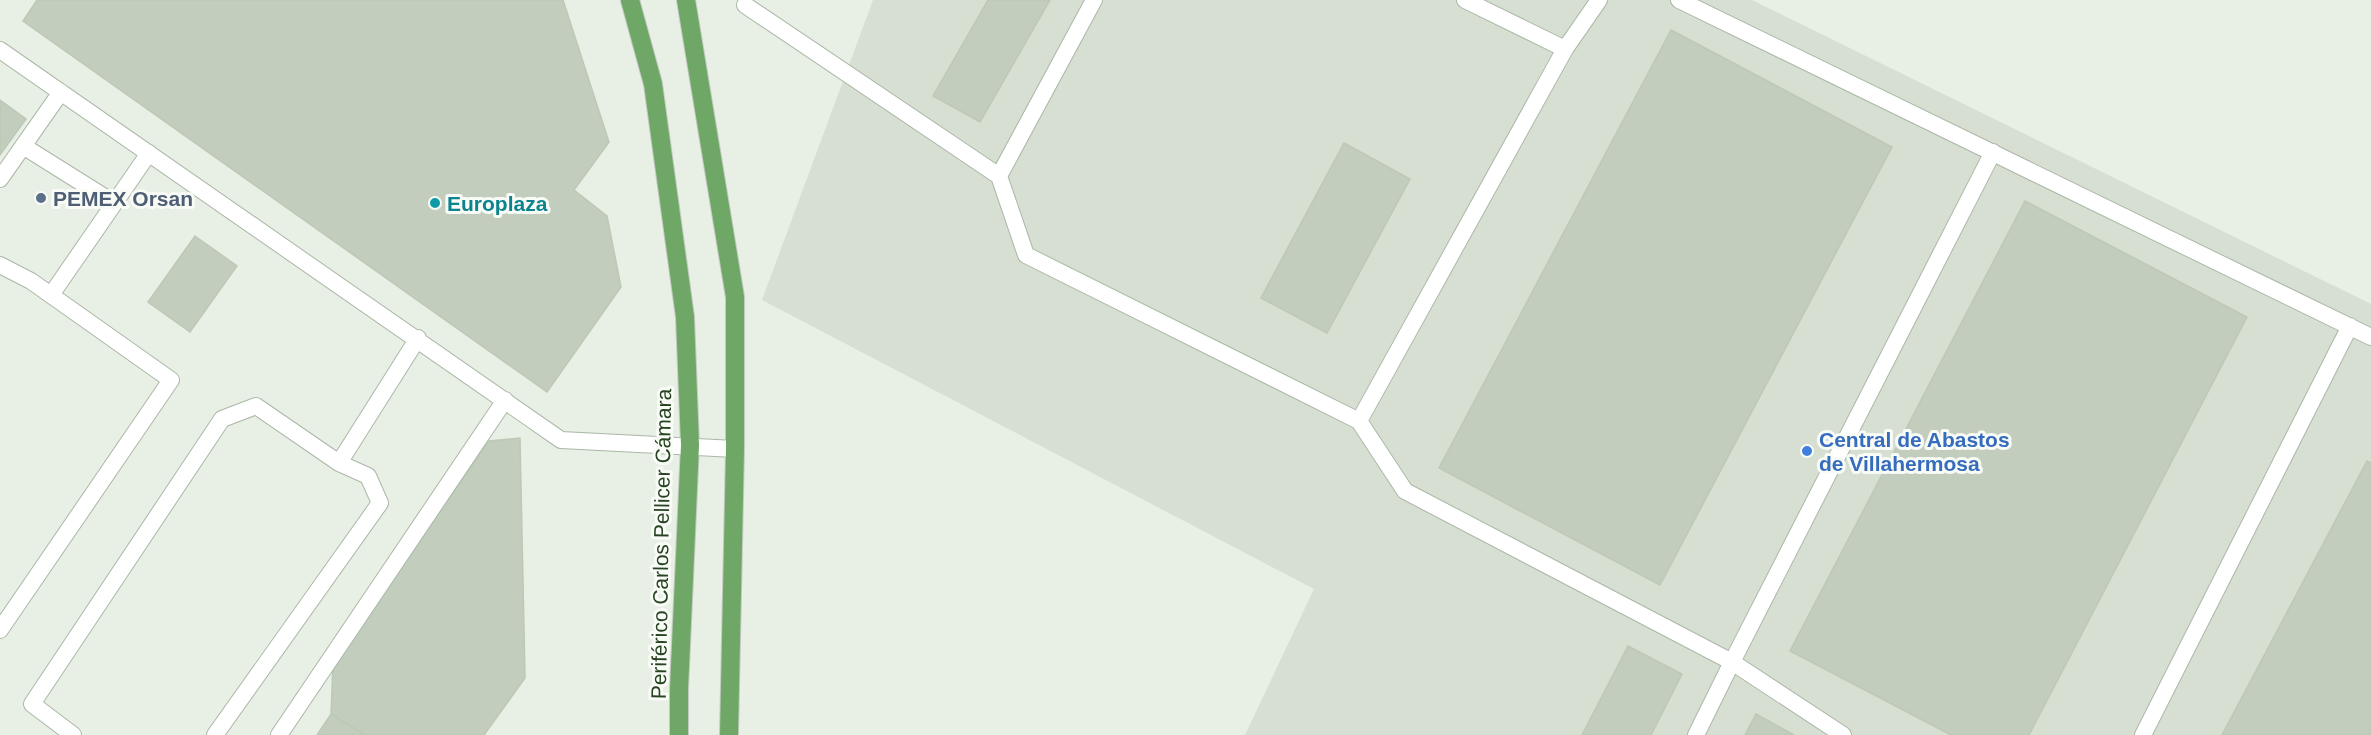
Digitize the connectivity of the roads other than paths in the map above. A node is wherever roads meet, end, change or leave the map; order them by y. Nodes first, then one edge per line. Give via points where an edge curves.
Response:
1 (630, 0) edge
2 (686, 0) edge
3 (1094, 0) edge
4 (1465, 0) edge
5 (1599, 0) edge
6 (1679, 0) edge
7 (745, 5) dead end
8 (0, 50) edge
9 (1565, 50) junction
10 (61, 92) junction
11 (23, 146) junction
12 (1993, 152) junction
13 (149, 153) junction
14 (999, 176) junction
15 (0, 178) edge
16 (114, 203) junction
17 (0, 265) edge
18 (51, 295) junction
19 (2350, 326) junction
20 (2371, 337) edge
21 (418, 338) junction
22 (505, 400) junction
23 (1359, 421) junction
24 (690, 445) junction
25 (735, 449) junction
26 (339, 463) junction
27 (0, 630) edge
28 (1732, 662) junction
29 (73, 735) edge
30 (215, 735) edge
31 (279, 735) edge
32 (679, 735) edge
33 (729, 735) edge
34 (1696, 735) edge
35 (1843, 735) edge
36 (2143, 735) edge

1 - 24 main road, Periférico Carlos Pellicer Cámara via 652,84 685,317
2 - 25 main road via 735,297
3 - 14 lane
4 - 9 lane
5 - 9 lane
6 - 12 lane
7 - 14 lane
8 - 10 lane
9 - 23 lane
10 - 11 lane
10 - 13 lane
11 - 15 lane
11 - 16 lane
12 - 19 lane
12 - 28 lane
13 - 16 lane
13 - 21 lane
14 - 23 lane via 1026,255
16 - 18 lane
17 - 18 lane
18 - 27 lane via 171,380
19 - 20 lane
19 - 36 lane
21 - 22 lane
21 - 26 lane
22 - 24 lane via 561,440
22 - 31 lane
23 - 28 lane via 1405,491
24 - 25 lane
24 - 32 main road, Periférico Carlos Pellicer Cámara
25 - 33 main road
26 - 29 lane via 256,406 222,419 32,704
26 - 30 lane via 368,476 380,502
28 - 34 lane
28 - 35 lane

